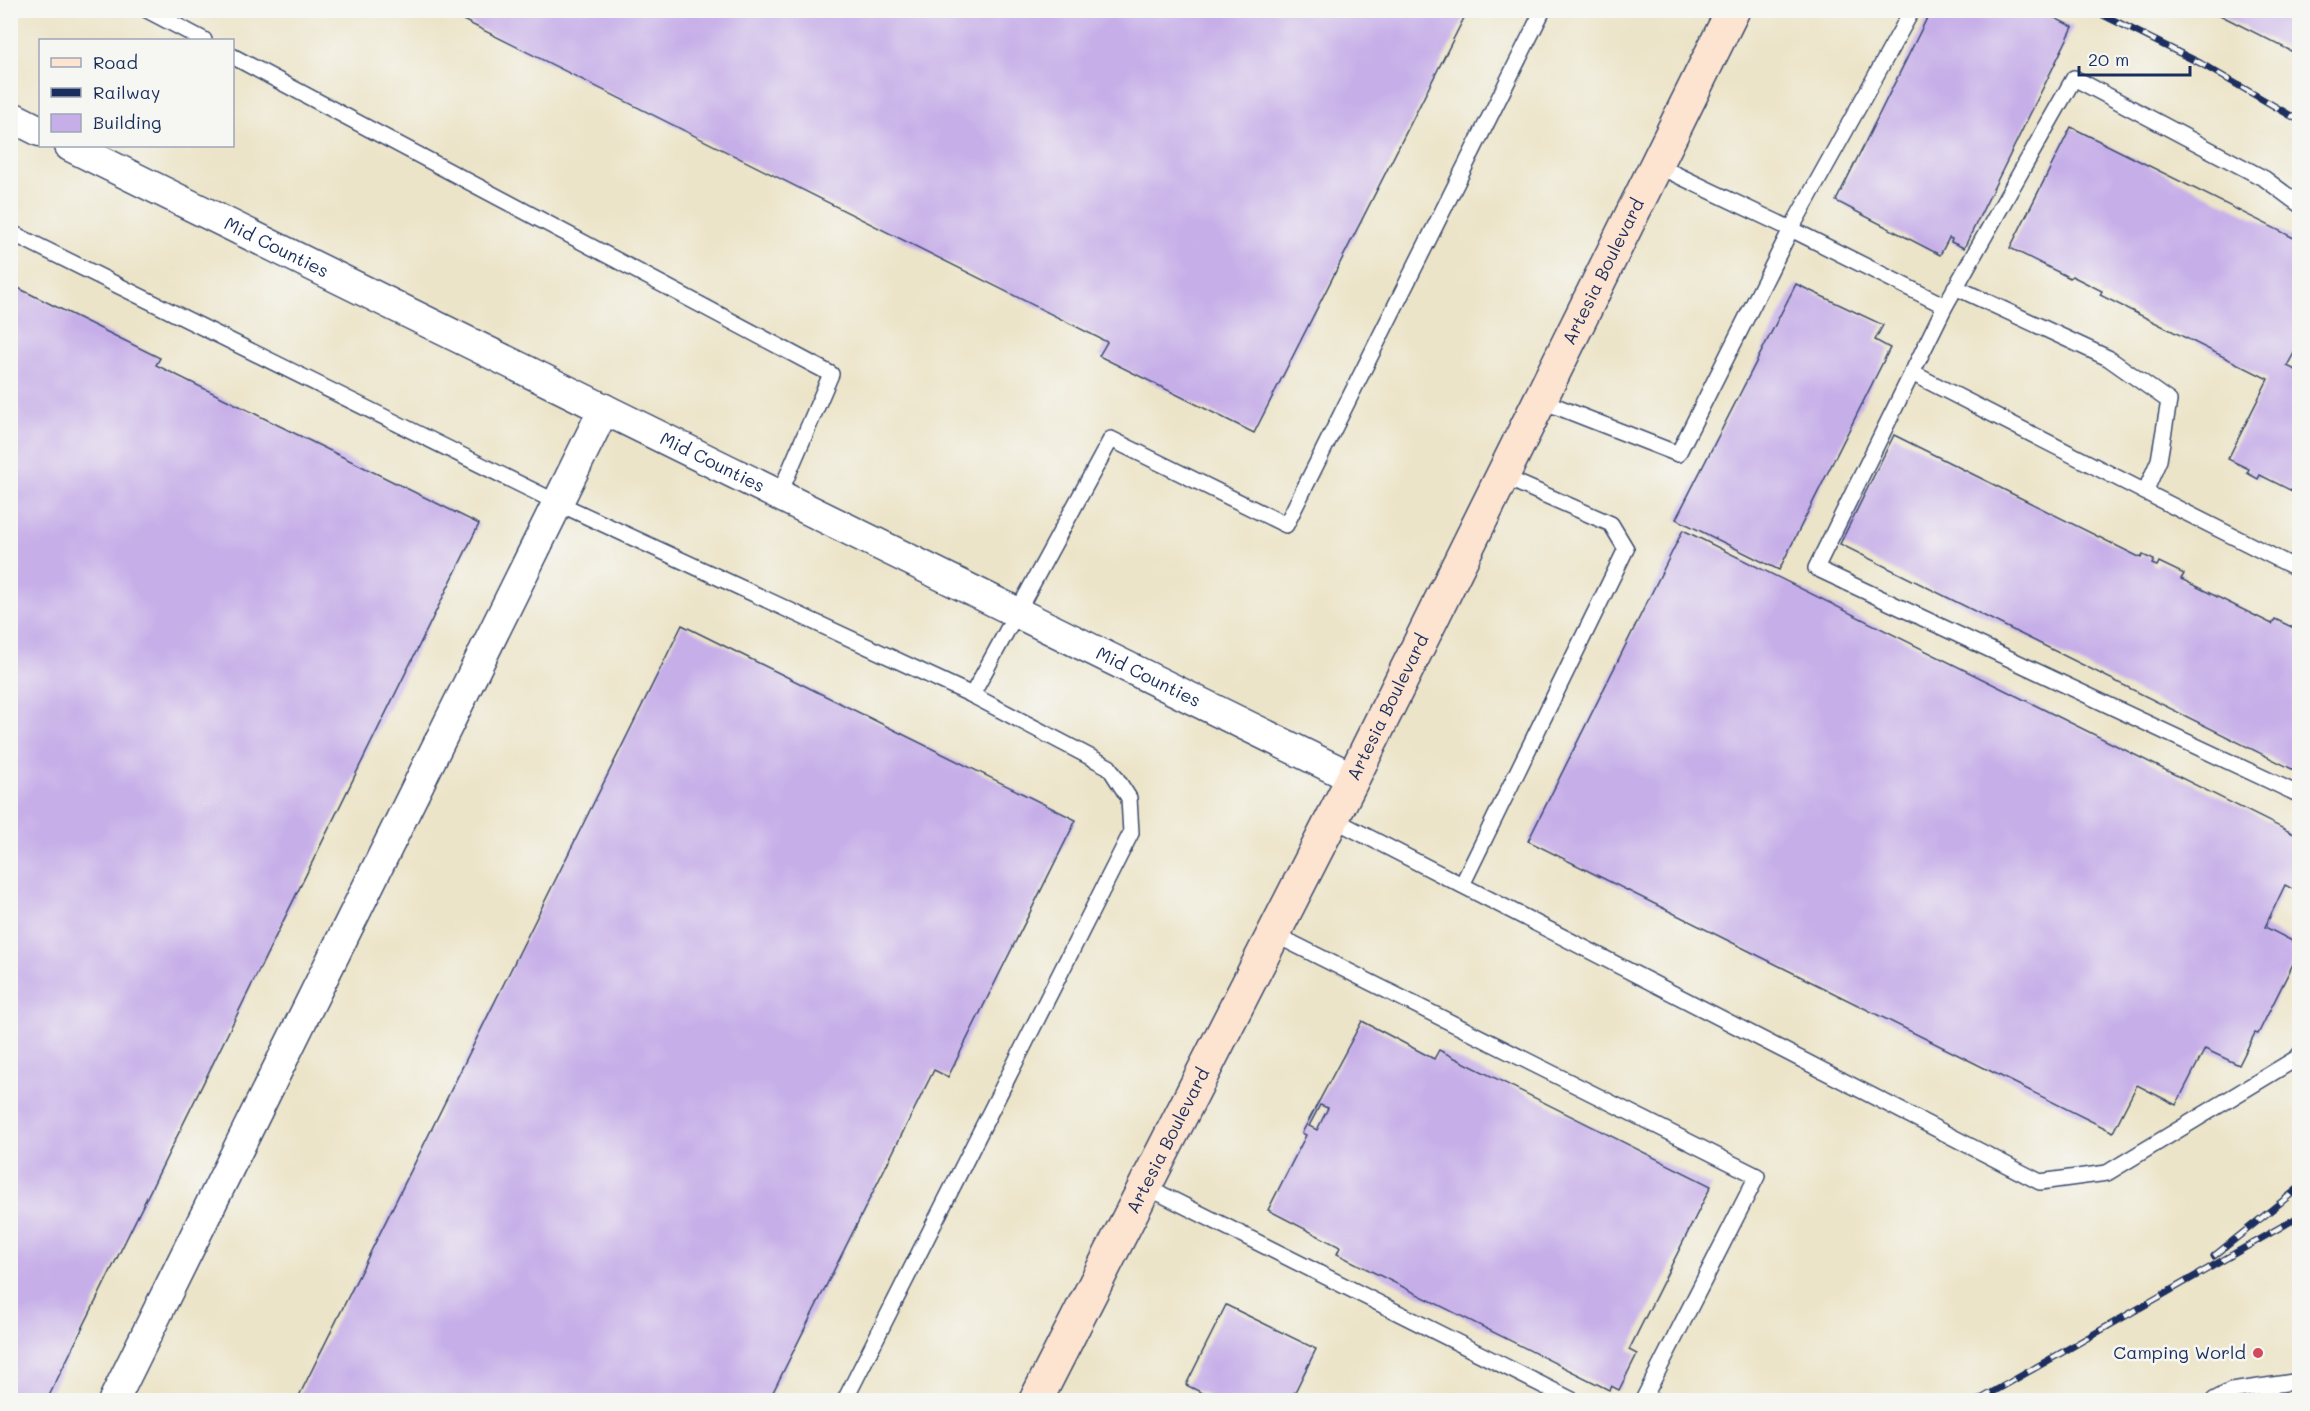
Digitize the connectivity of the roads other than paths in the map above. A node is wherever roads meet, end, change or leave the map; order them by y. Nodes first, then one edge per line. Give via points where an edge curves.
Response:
1 (147, 10) edge
2 (1543, 10) edge
3 (1733, 10) edge
4 (1903, 10) edge
5 (202, 39) edge
6 (234, 57) edge
7 (10, 116) edge
8 (39, 130) edge
9 (72, 147) edge
10 (1656, 165) junction
11 (2300, 205) edge
12 (1791, 229) junction
13 (10, 232) edge
14 (1955, 287) junction
15 (1945, 306) junction
16 (1912, 373) junction
17 (1540, 400) junction
18 (604, 409) junction
19 (1502, 476) junction
20 (2145, 492) junction
21 (779, 495) junction
22 (558, 503) junction
23 (2300, 570) edge
24 (1017, 613) junction
25 (972, 695) junction
26 (1353, 778) junction
27 (2300, 795) edge
28 (1333, 819) junction
29 (1462, 885) junction
30 (1274, 934) junction
31 (2300, 1054) edge
32 (1145, 1186) junction
33 (2300, 1381) edge
34 (114, 1401) edge
35 (845, 1401) edge
36 (1036, 1401) edge
37 (1572, 1401) edge
38 (1643, 1401) edge
39 (2214, 1401) edge

1 - 5 lane
2 - 24 lane via 1286,525 1111,439
3 - 10 main road, Artesia Boulevard
4 - 12 lane via 1910,14
6 - 21 lane via 831,374
7 - 8 street
9 - 18 street, Mid Counties
10 - 12 lane
10 - 17 main road, Artesia Boulevard
11 - 14 lane via 2265,179 2074,78
12 - 15 lane
12 - 17 lane via 1678,454
13 - 22 lane
14 - 15 lane
14 - 20 lane via 2108,358 2169,401 2159,460
15 - 16 lane
16 - 20 lane
16 - 27 lane via 1816,568
17 - 19 main road, Artesia Boulevard
18 - 21 street, Mid Counties
18 - 22 street
19 - 26 main road, Artesia Boulevard
19 - 29 lane via 1611,524 1626,549
20 - 23 lane
21 - 24 street, Mid Counties
22 - 25 lane
22 - 34 street
24 - 25 lane
24 - 26 street, Mid Counties
25 - 35 lane via 1108,767 1130,798 1131,833
26 - 28 main road, Artesia Boulevard
28 - 29 lane
28 - 30 main road, Artesia Boulevard
29 - 31 lane via 2040,1182 2107,1173
30 - 32 main road, Artesia Boulevard
30 - 38 lane via 1757,1176
32 - 36 main road, Artesia Boulevard
32 - 37 lane
33 - 39 lane via 2231,1391

